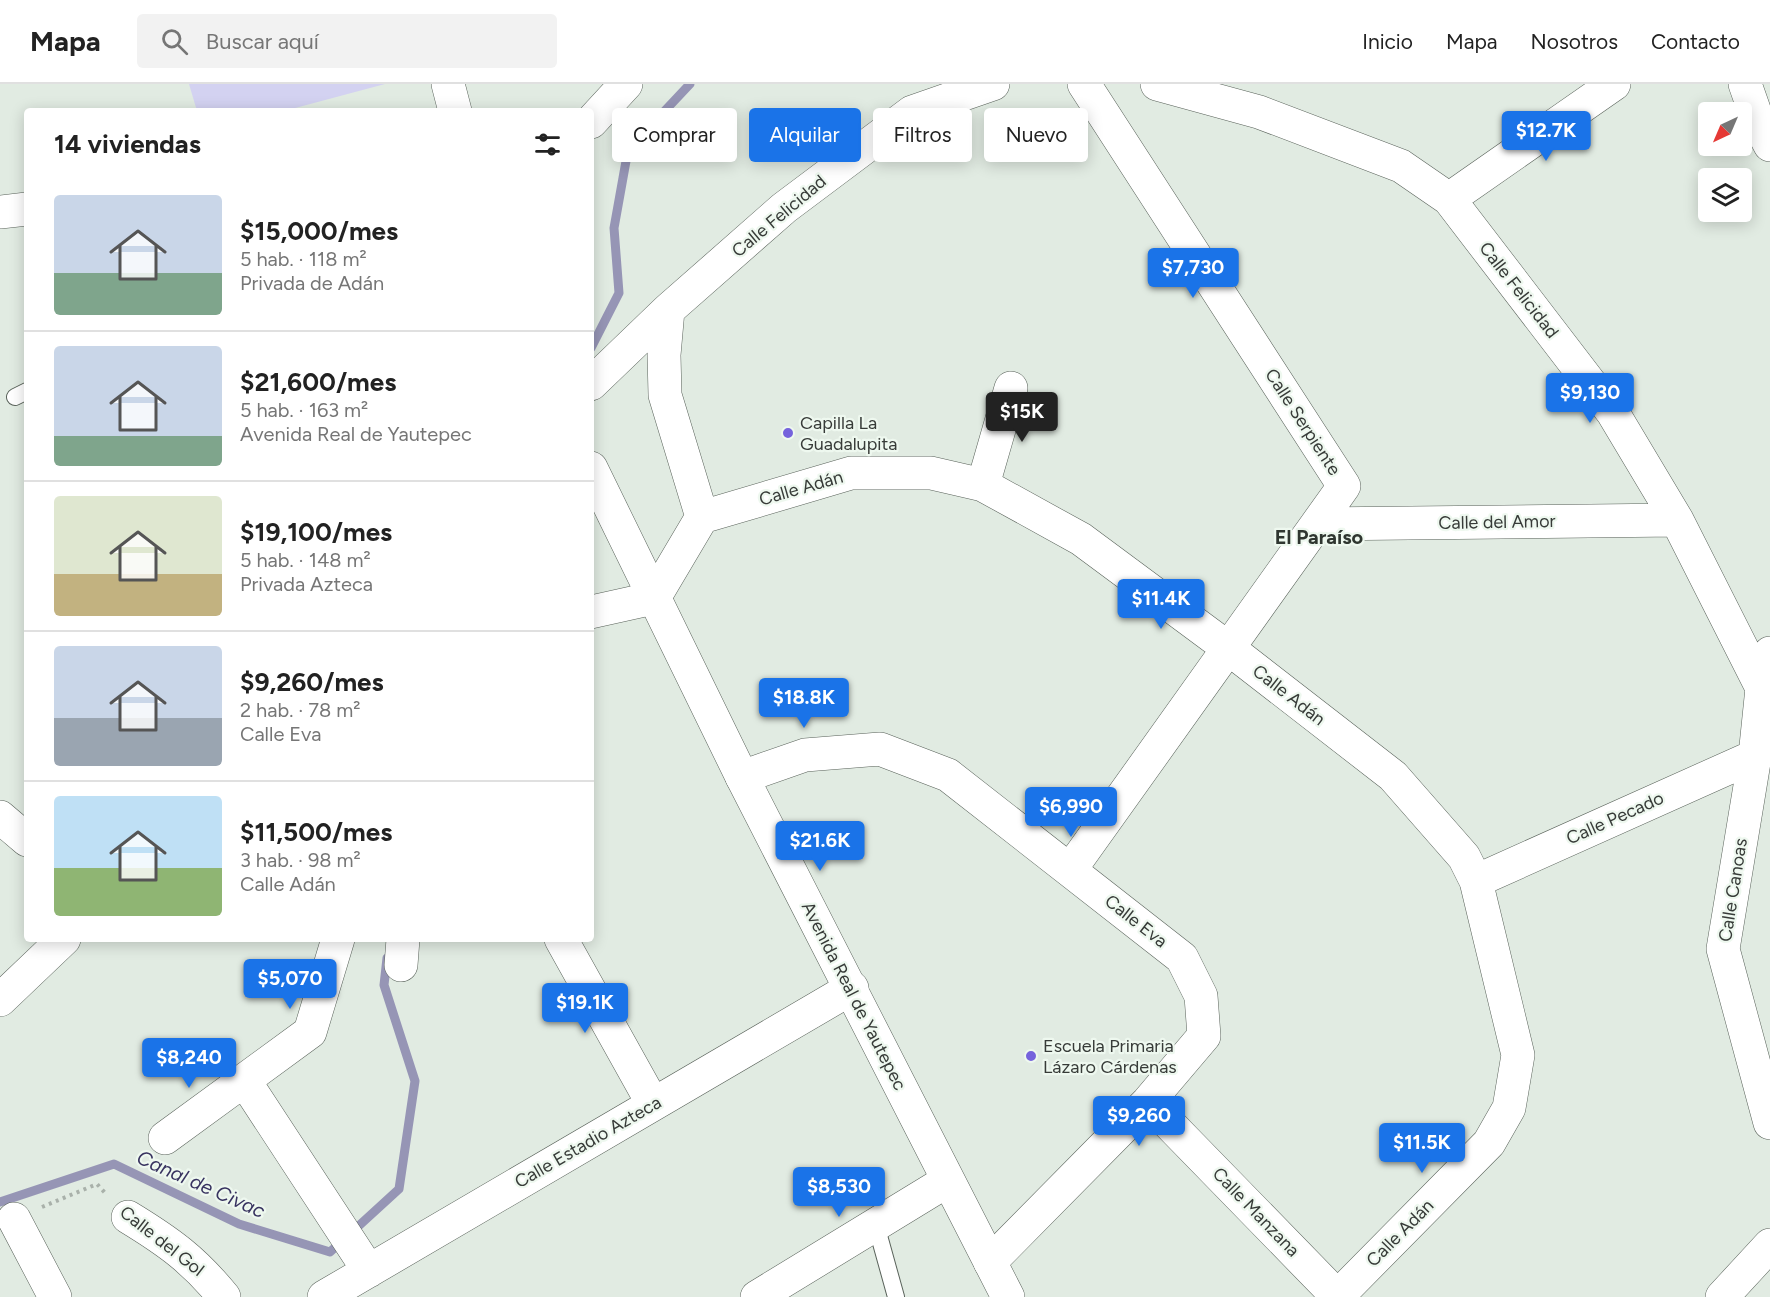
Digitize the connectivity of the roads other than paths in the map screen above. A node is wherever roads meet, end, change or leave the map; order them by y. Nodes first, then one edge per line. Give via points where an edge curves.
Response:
1 (448, 84) edge
2 (626, 84) edge
3 (993, 84) edge
4 (1084, 84) edge
5 (1157, 84) edge
6 (1614, 84) edge
7 (1746, 84) edge
8 (454, 108) edge
9 (594, 119) edge
10 (1770, 145) edge
11 (1449, 199) junction
12 (24, 209) edge
13 (0, 212) edge
14 (668, 310) junction
15 (594, 381) edge
16 (1011, 388) dead end
17 (594, 474) edge
18 (983, 485) junction
19 (702, 517) junction
20 (1677, 520) junction
21 (1317, 524) junction
22 (654, 598) junction
23 (594, 611) edge
24 (1227, 648) junction
25 (1770, 653) edge
26 (1762, 688) junction
27 (1755, 756) junction
28 (742, 777) junction
29 (0, 817) edge
30 (24, 837) edge
31 (1070, 870) junction
32 (1476, 881) junction
33 (61, 942) edge
34 (337, 942) edge
35 (563, 942) edge
36 (852, 988) junction
37 (0, 1000) edge
38 (244, 1080) junction
39 (1148, 1102) junction
40 (653, 1104) junction
41 (1770, 1123) edge
42 (165, 1138) dead end
43 (947, 1181) junction
44 (128, 1217) road end
45 (14, 1219) road end
46 (876, 1225) junction
47 (1770, 1245) edge
48 (990, 1262) junction
49 (365, 1265) junction
50 (55, 1297) edge
51 (224, 1297) edge
52 (324, 1297) edge
53 (757, 1297) edge
54 (896, 1297) edge
55 (1008, 1297) edge
56 (1337, 1297) edge
57 (1722, 1297) edge

1 - 8 street
2 - 9 street
3 - 14 street, Calle Felicidad via 912,112 784,208
4 - 21 street, Calle Serpiente via 1344,486
5 - 11 street, Calle Felicidad via 1259,112 1401,166
6 - 11 street
7 - 10 street
11 - 20 street, Calle Felicidad via 1613,413
12 - 13 street
14 - 15 street, Calle Felicidad
14 - 19 street via 665,394
16 - 18 street
17 - 22 street, Avenida Real de Yautepec
18 - 19 street, Calle Adán via 931,473 851,473
18 - 24 street, Calle Adán via 1081,539
19 - 22 street
20 - 21 street, Calle del Amor
20 - 26 street, Calle Felicidad
21 - 24 street, Calle Serpiente
22 - 23 street
22 - 28 street, Avenida Real de Yautepec
24 - 31 street, Calle Serpiente
24 - 32 street, Calle Adán via 1393,776 1464,857
25 - 26 street, Calle Canoas
26 - 27 street, Calle Canoas
27 - 32 street, Calle Pecado
27 - 41 street, Calle Canoas via 1724,949
28 - 31 street, Calle Eva via 805,755 880,749 948,775
28 - 36 street, Avenida Real de Yautepec
29 - 30 street
31 - 39 street, Calle Eva via 1182,958 1201,996 1204,1036
32 - 56 street, Calle Adán via 1518,1055 1509,1108 1489,1143
33 - 37 street
34 - 38 street via 310,1032
35 - 40 street
36 - 40 street, Calle Estadio Azteca
36 - 43 street, Avenida Real de Yautepec
38 - 42 street
38 - 49 street
39 - 48 street, Calle Eva
39 - 56 street, Calle Manzana
40 - 49 street, Calle Estadio Azteca
43 - 46 street
43 - 48 street, Avenida Real de Yautepec
44 - 51 street, Calle del Gol via 172,1244 207,1275
45 - 50 street
46 - 53 street
46 - 54 lane
47 - 57 street
48 - 55 street, Avenida Real de Yautepec
49 - 52 street, Calle Estadio Azteca

